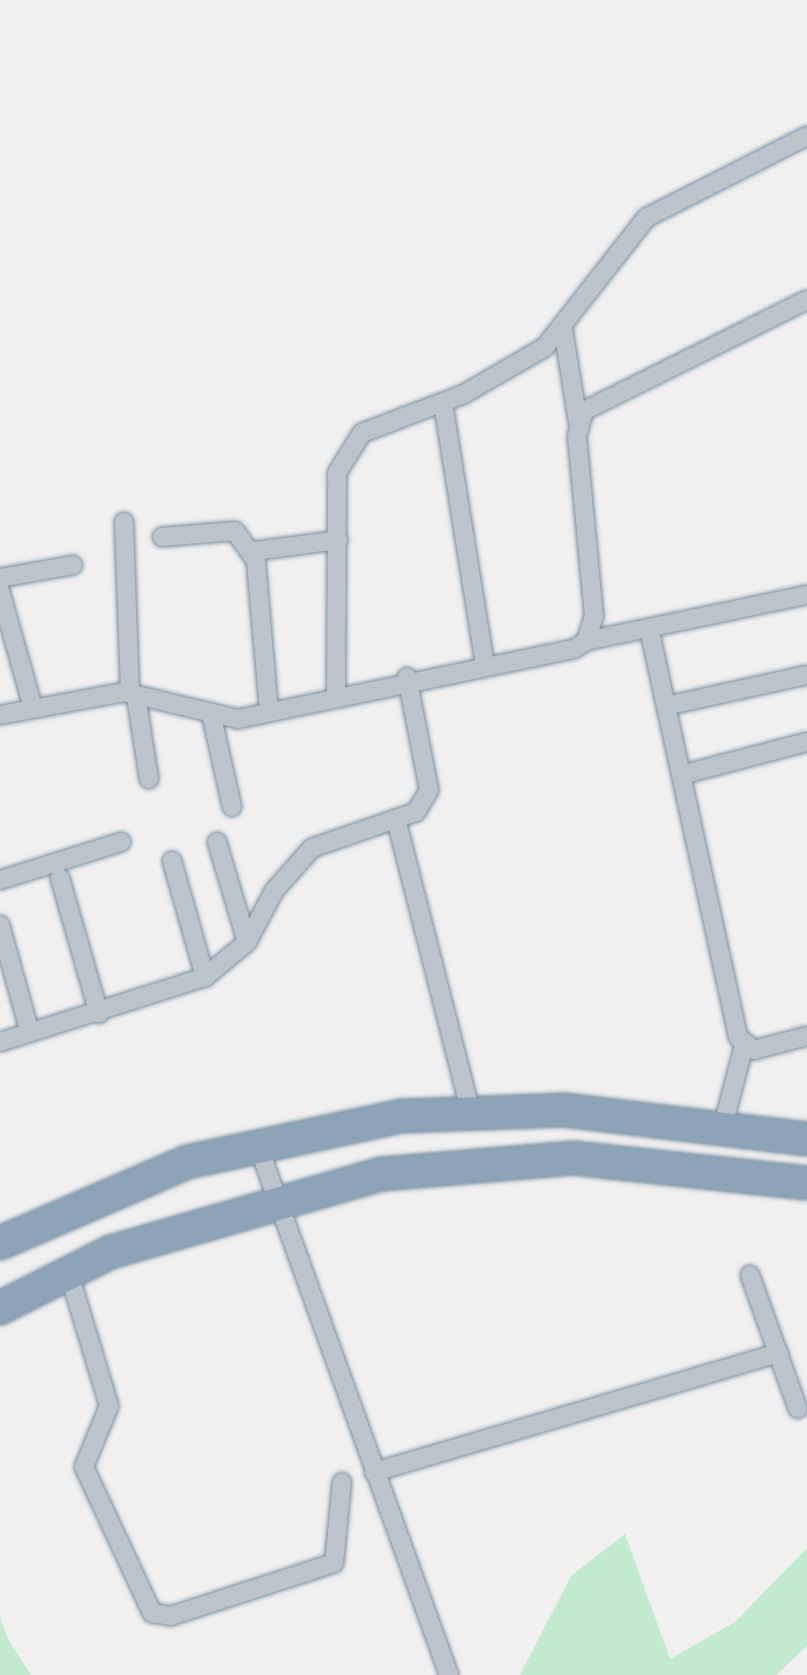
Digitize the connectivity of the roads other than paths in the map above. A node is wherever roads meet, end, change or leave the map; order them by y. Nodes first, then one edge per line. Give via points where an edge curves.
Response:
1 (807, 136) edge
2 (807, 300) edge
3 (564, 330) junction
4 (443, 403) junction
5 (578, 422) junction
6 (124, 522) dead end
7 (162, 537) dead end
8 (338, 540) junction
9 (253, 557) junction
10 (73, 565) dead end
11 (0, 578) edge
12 (0, 591) edge
13 (807, 595) edge
14 (649, 628) junction
15 (586, 642) junction
16 (485, 664) junction
17 (807, 675) edge
18 (407, 677) junction
19 (133, 695) junction
20 (336, 695) junction
21 (666, 706) junction
22 (33, 708) junction
23 (269, 712) junction
24 (0, 715) edge
25 (212, 718) junction
26 (807, 742) edge
27 (681, 774) junction
28 (150, 780) dead end
29 (232, 807) dead end
30 (396, 819) junction
31 (122, 842) dead end
32 (216, 842) dead end
33 (172, 861) dead end
34 (60, 878) dead end
35 (0, 880) edge
36 (0, 925) edge
37 (248, 942) junction
38 (206, 977) junction
39 (99, 1014) junction
40 (30, 1033) junction
41 (807, 1036) edge
42 (0, 1042) edge
43 (744, 1046) junction
44 (470, 1110) junction
45 (723, 1125) junction
46 (807, 1139) edge
47 (257, 1142) junction
48 (807, 1184) edge
49 (272, 1198) junction
50 (0, 1243) edge
51 (68, 1270) junction
52 (750, 1275) dead end
53 (0, 1308) edge
54 (779, 1353) junction
55 (798, 1409) dead end
56 (374, 1472) junction
57 (342, 1482) dead end
58 (449, 1675) edge

1 - 3 street via 646,218
2 - 5 street via 622,386
3 - 4 street
3 - 5 street
4 - 8 street via 362,432 337,472
4 - 16 street
5 - 15 street via 594,616
6 - 19 street
7 - 9 street via 234,531
8 - 9 street via 260,545
8 - 20 street
9 - 23 street
10 - 11 street
12 - 22 street
13 - 14 street
14 - 15 street
14 - 21 street
15 - 16 street
16 - 18 street
17 - 21 street
18 - 20 street
18 - 30 street via 428,790 416,812
19 - 22 street
19 - 25 street
19 - 28 street
20 - 23 street
21 - 27 street
22 - 24 street
23 - 25 street
25 - 29 street
26 - 27 street
27 - 43 street
30 - 37 street via 312,848 274,891
30 - 44 street
31 - 35 street
32 - 37 street
33 - 38 street
34 - 39 street
36 - 40 street
37 - 38 street
38 - 39 street
39 - 40 street
40 - 42 street
41 - 43 street
43 - 45 street
44 - 45 highway
44 - 47 highway
45 - 46 highway
47 - 49 street
47 - 50 highway
48 - 49 highway via 712,1167 519,1158
49 - 51 highway
49 - 56 street
51 - 53 highway
51 - 57 street via 109,1406 84,1468 152,1613 171,1616 334,1563
52 - 54 street
54 - 55 street
54 - 56 street
56 - 58 street

